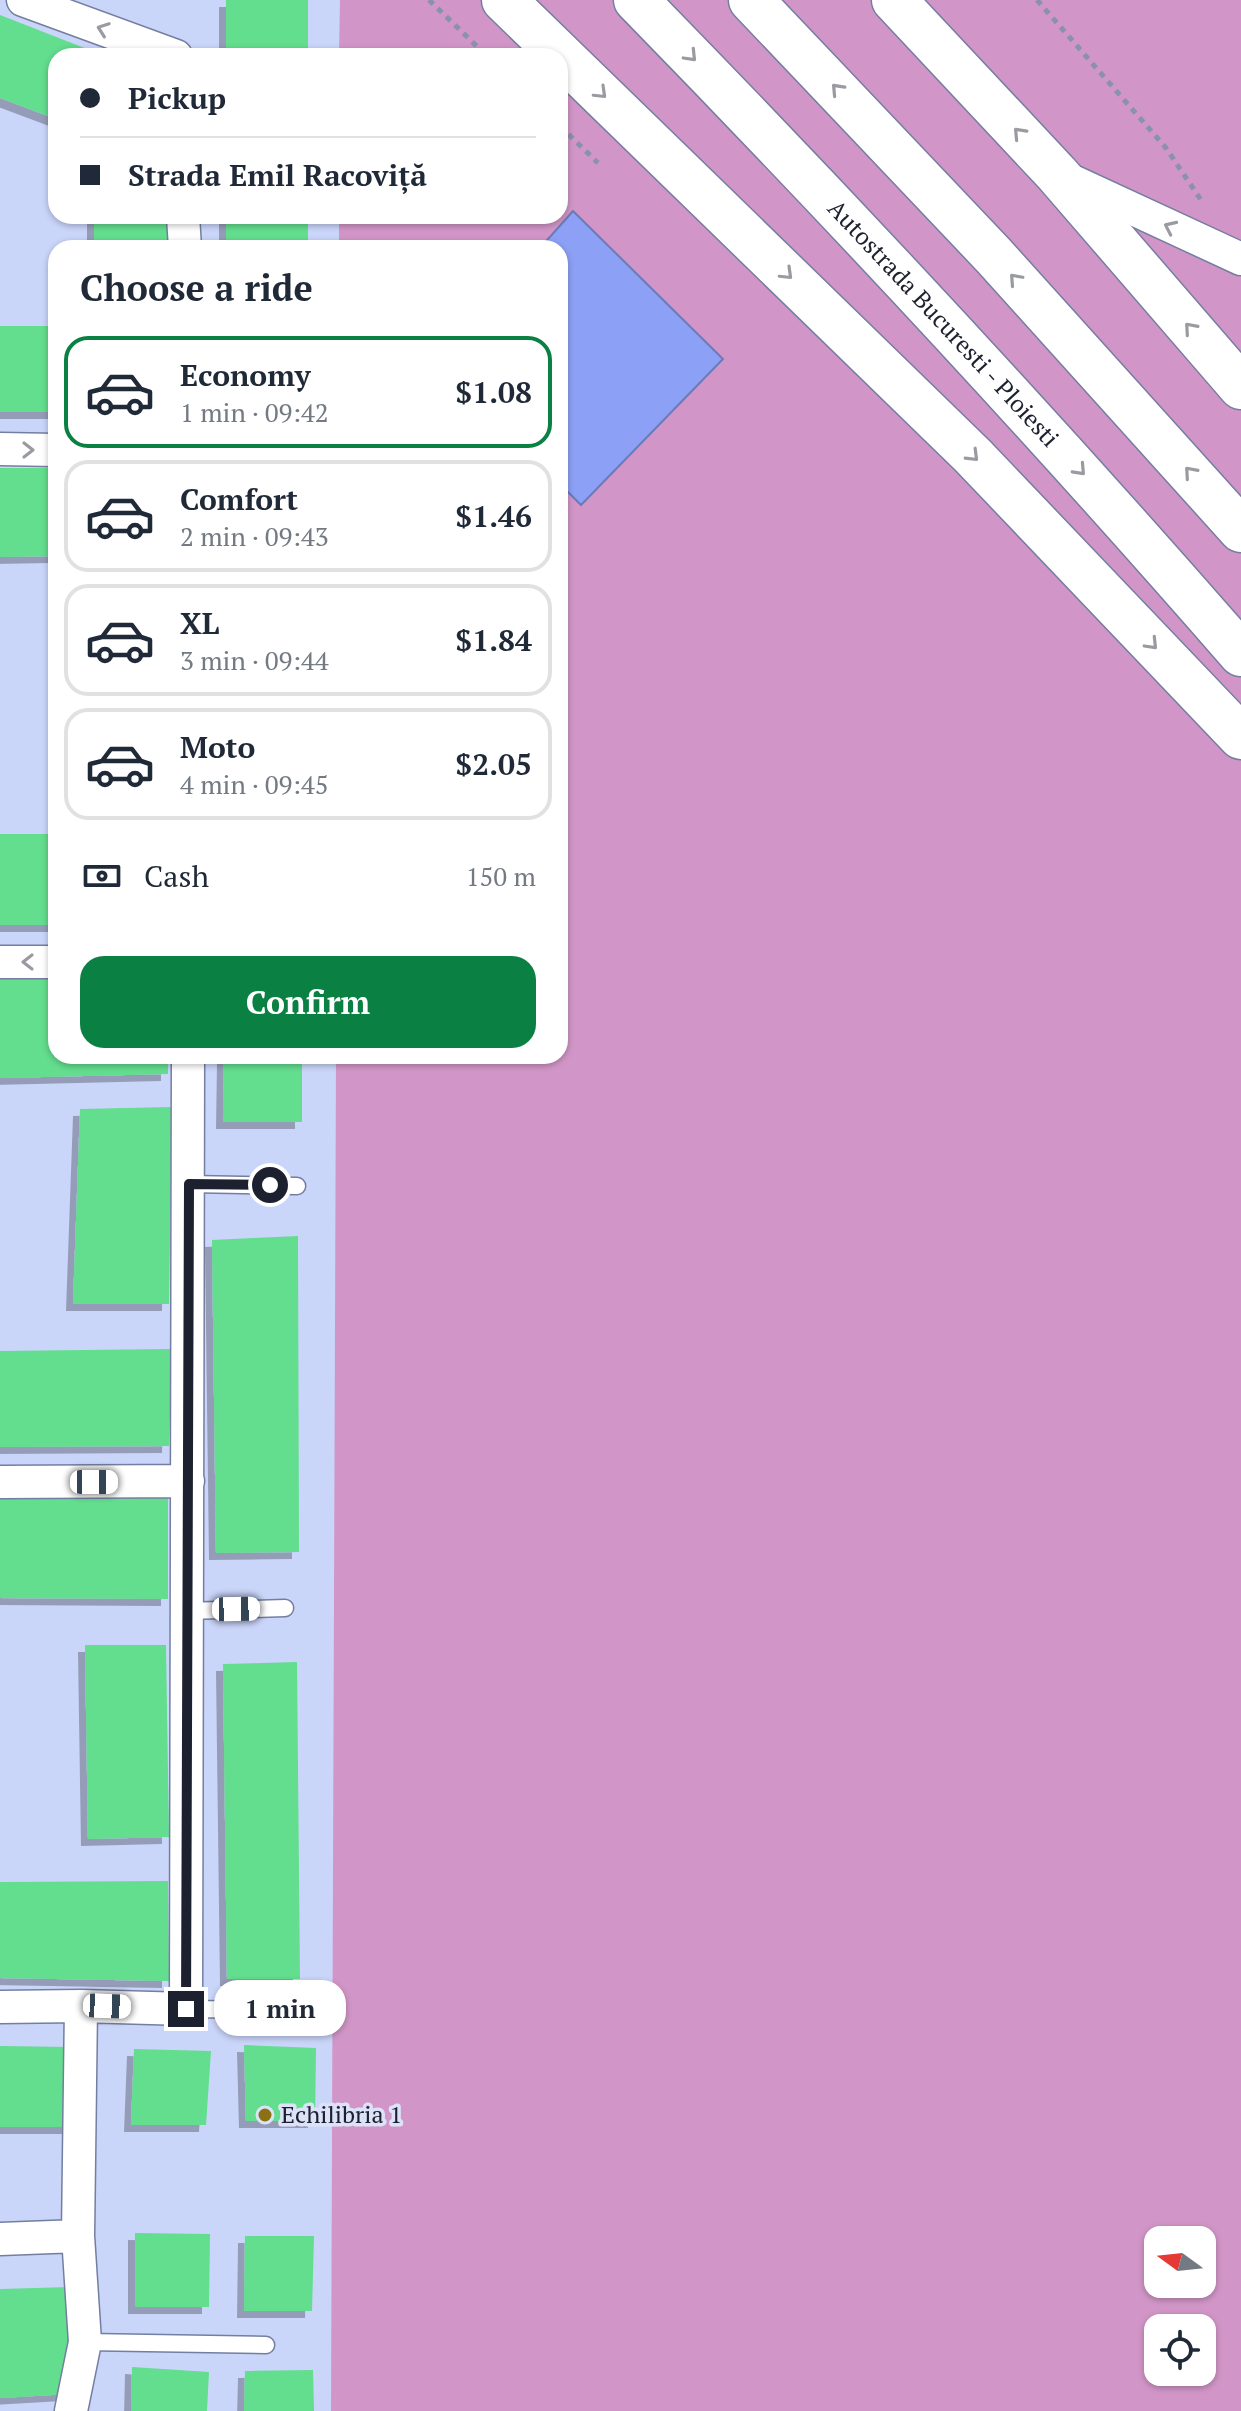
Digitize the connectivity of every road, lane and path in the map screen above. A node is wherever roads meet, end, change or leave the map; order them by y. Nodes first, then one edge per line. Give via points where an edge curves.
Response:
1 (23, 0) edge
2 (429, 0) edge
3 (504, 0) edge
4 (636, 0) edge
5 (751, 0) edge
6 (894, 0) edge
7 (1037, 0) edge
8 (154, 48) edge
9 (479, 48) edge
10 (553, 48) edge
11 (568, 62) edge
12 (568, 134) edge
13 (598, 163) dead end
14 (1057, 174) junction
15 (1208, 210) dead end
16 (1241, 259) edge
17 (1241, 387) edge
18 (0, 449) edge
19 (48, 450) edge
20 (1241, 530) edge
21 (1241, 654) edge
22 (1241, 737) edge
23 (0, 962) edge
24 (48, 962) edge
25 (188, 1064) edge
26 (189, 1184) junction
27 (297, 1186) dead end
28 (188, 1481) junction
29 (0, 1482) edge
30 (285, 1608) dead end
31 (186, 1611) junction
32 (81, 2006) junction
33 (0, 2007) edge
34 (186, 2009) junction
35 (281, 2010) dead end
36 (78, 2236) junction
37 (0, 2239) edge
38 (85, 2342) junction
39 (266, 2345) dead end
40 (71, 2411) edge

8 -> 1 street
2 - 9 path
3 -> 10 highway
4 -> 21 highway, Autostrada Bucuresti - Ploiesti via 934,310
20 -> 5 highway via 994,256
14 -> 6 highway
7 - 15 path via 1166,148
11 -> 22 highway via 973,456
12 - 13 path
16 -> 14 street
17 -> 14 highway
18 -> 19 street
24 -> 23 street
25 - 26 street
26 - 27 lane
26 - 28 street
28 - 29 street
28 - 31 street
30 - 31 lane
31 - 34 street
32 - 33 street
32 - 34 street
32 - 36 street
34 - 35 lane
36 - 37 street
36 - 38 street
38 - 39 lane
38 - 40 street

